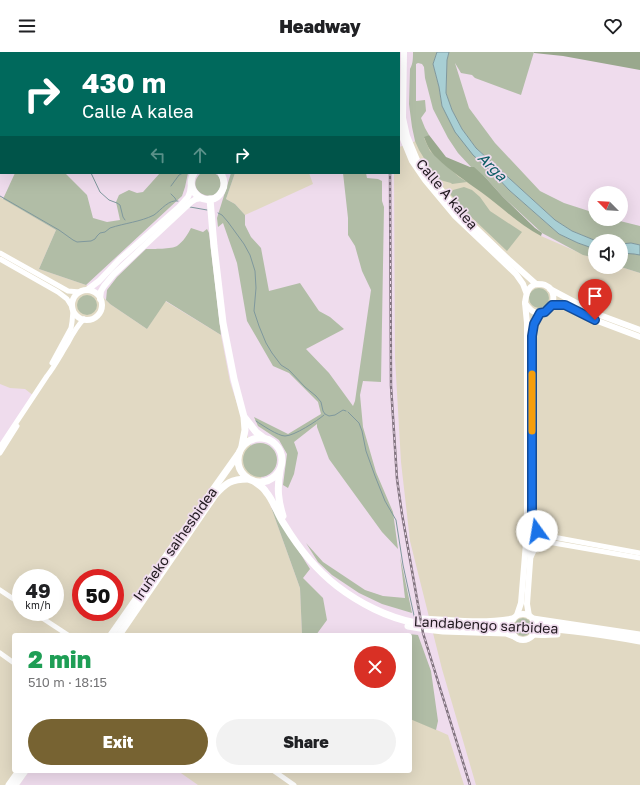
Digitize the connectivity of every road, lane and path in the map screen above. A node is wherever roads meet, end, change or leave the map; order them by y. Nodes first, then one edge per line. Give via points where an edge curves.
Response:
1 (402, 54) edge
2 (400, 69) edge
3 (400, 122) edge
4 (193, 174) edge
5 (222, 174) edge
6 (191, 182) junction
7 (202, 198) junction
8 (210, 199) junction
9 (0, 253) edge
10 (0, 259) edge
11 (536, 284) junction
12 (550, 289) junction
13 (87, 290) junction
14 (80, 292) junction
15 (526, 292) junction
16 (100, 299) junction
17 (525, 303) junction
18 (552, 305) junction
19 (73, 309) junction
20 (540, 313) junction
21 (84, 319) junction
22 (640, 330) edge
23 (640, 337) edge
24 (47, 376) junction
25 (21, 415) junction
26 (244, 417) junction
27 (264, 438) junction
28 (0, 447) edge
29 (241, 450) junction
30 (0, 453) edge
31 (280, 470) junction
32 (251, 480) junction
33 (536, 526) junction
34 (530, 531) junction
35 (291, 535) junction
36 (548, 542) junction
37 (640, 553) edge
38 (640, 558) edge
39 (530, 560) junction
40 (0, 590) edge
41 (12, 598) edge
42 (357, 600) junction
43 (515, 617) junction
44 (531, 617) junction
45 (399, 619) junction
46 (47, 621) edge
47 (433, 625) junction
48 (65, 633) edge
49 (112, 633) edge
50 (120, 633) edge
51 (533, 634) junction
52 (640, 635) edge
53 (514, 636) junction
54 (640, 640) edge
55 (640, 645) edge
56 (0, 653) edge
57 (12, 662) edge
58 (18, 773) edge
59 (24, 773) edge
60 (277, 773) edge
61 (9, 785) edge
62 (15, 785) edge
63 (294, 785) edge

1 - 2 main road, Calle A kalea
1 - 11 main road, Calle A kalea via 403,118 416,160 460,213
3 - 15 main road, Calle A kalea via 403,139 412,161 425,180 455,216 516,274
4 - 6 highway
5 - 8 highway via 224,178 223,189 216,198
6 - 7 highway via 194,192
6 - 13 main road via 188,197
7 - 8 highway
7 - 16 main road via 191,202 121,266 104,286
8 - 26 highway, Iruñeko saihesbidea via 223,322
9 - 14 street via 68,291
10 - 19 street via 58,292 70,302
11 - 12 main road via 545,284
11 - 15 main road
12 - 18 main road via 554,300
12 - 22 main road via 597,314
13 - 14 main road
13 - 16 main road via 95,293
14 - 19 main road via 74,298
15 - 17 main road
16 - 21 main road via 101,307 98,314 92,319
17 - 20 main road via 529,309
17 - 34 main road
18 - 20 main road
18 - 23 main road via 565,305 595,320
19 - 21 main road
19 - 24 street via 70,328
20 - 33 main road via 534,324 532,336 532,514
21 - 24 street
24 - 25 street
25 - 28 street
25 - 30 street via 14,433
26 - 27 highway, Iruñeko saihesbidea
26 - 29 highway, Iruñeko saihesbidea via 245,430
27 - 29 highway via 250,440
27 - 31 highway via 279,448 282,455
29 - 32 highway via 239,468 242,474
29 - 49 highway, Iruñeko saihesbidea
31 - 32 highway via 270,480
31 - 35 highway, Landabengo sarbidea via 278,498
32 - 35 highway, Landabengo sarbidea via 266,491
32 - 50 highway, Iruñeko saihesbidea via 240,479 227,483 215,495
33 - 34 main road via 537,531
33 - 34 main road via 530,524
33 - 37 street via 552,537
34 - 36 street
34 - 39 main road
34 - 43 main road via 521,603
35 - 42 highway, Landabengo sarbidea via 325,576
36 - 38 street
36 - 39 street via 533,552
39 - 44 main road via 527,604
40 - 41 street
42 - 45 highway, Landabengo sarbidea
42 - 45 highway via 369,609
43 - 44 main road via 526,614
43 - 47 highway via 496,621
43 - 53 main road via 510,628
44 - 51 main road via 535,624
44 - 52 highway
45 - 47 highway, Landabengo sarbidea
46 - 48 street
47 - 53 highway
47 - 54 highway, Landabengo sarbidea via 541,628
51 - 53 main road via 524,639
51 - 55 highway via 582,636
56 - 57 street
58 - 61 highway
59 - 62 highway
60 - 63 street

